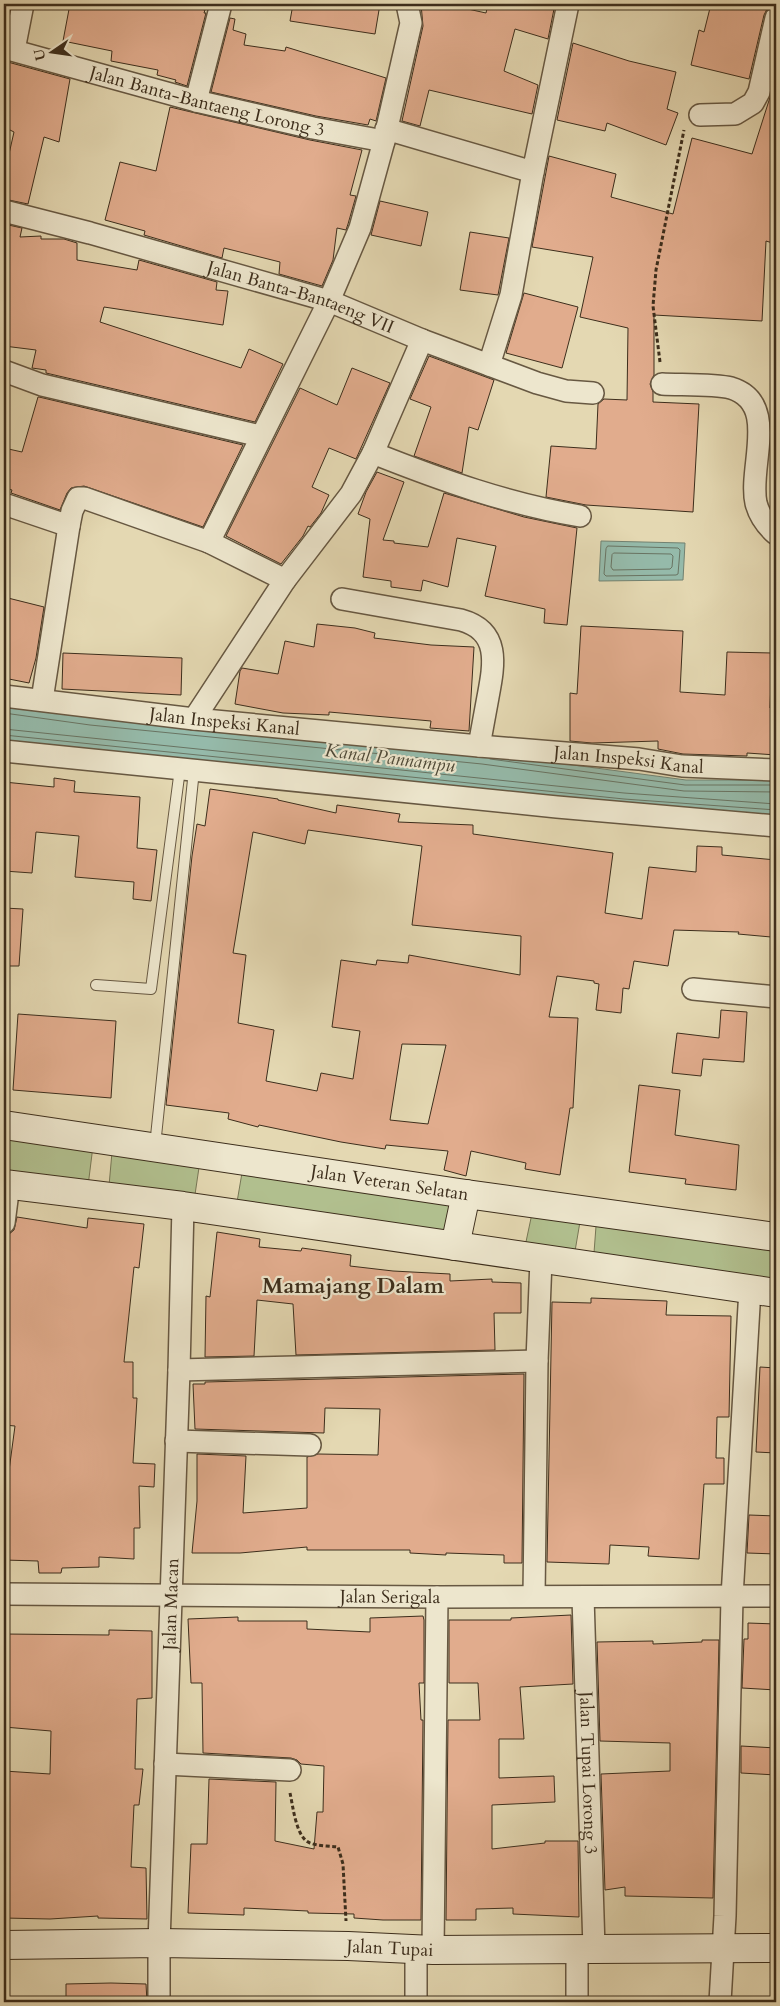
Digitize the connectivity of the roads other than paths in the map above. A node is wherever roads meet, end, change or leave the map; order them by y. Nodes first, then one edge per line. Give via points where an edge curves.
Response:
1 (23, 4) edge
2 (221, 4) edge
3 (407, 4) edge
4 (568, 4) edge
5 (776, 18) edge
6 (9, 49) edge
7 (196, 101) junction
8 (700, 115) road end
9 (385, 135) junction
10 (533, 172) junction
11 (4, 211) edge
12 (329, 301) junction
13 (422, 340) junction
14 (489, 365) junction
15 (4, 371) edge
16 (662, 384) road end
17 (593, 393) dead end
18 (260, 436) junction
19 (373, 453) junction
20 (4, 504) edge
21 (580, 516) dead end
22 (69, 526) junction
23 (776, 534) edge
24 (209, 542) junction
25 (285, 580) junction
26 (342, 600) dead end
27 (4, 696) edge
28 (42, 700) junction
29 (194, 720) junction
30 (479, 746) junction
31 (4, 750) edge
32 (187, 769) junction
33 (776, 770) edge
34 (776, 826) edge
35 (96, 986) dead end
36 (693, 990) dead end
37 (776, 997) edge
38 (4, 1124) edge
39 (155, 1147) junction
40 (7, 1184) edge
41 (466, 1194) junction
42 (183, 1206) junction
43 (4, 1224) edge
44 (776, 1238) edge
45 (455, 1246) junction
46 (541, 1260) junction
47 (750, 1289) junction
48 (776, 1293) edge
49 (537, 1360) junction
50 (179, 1370) junction
51 (176, 1441) junction
52 (310, 1445) dead end
53 (4, 1594) edge
54 (171, 1594) junction
55 (534, 1596) junction
56 (776, 1596) edge
57 (436, 1597) junction
58 (583, 1597) junction
59 (732, 1597) junction
60 (165, 1764) junction
61 (290, 1770) road end
62 (159, 1943) junction
63 (4, 1945) edge
64 (724, 1947) junction
65 (776, 1948) edge
66 (585, 1949) junction
67 (425, 1950) junction
68 (159, 2002) edge
69 (416, 2002) edge
70 (577, 2002) edge
71 (720, 2002) edge

1 - 6 street
2 - 7 street
3 - 9 street via 410,23
4 - 10 street
5 - 8 street via 760,92 753,103 735,114
6 - 7 street, Jalan Banta-Bantaeng Lorong 3
7 - 9 street, Jalan Banta-Bantaeng Lorong 3 via 313,128
9 - 10 street, Jalan Banta-Bantaeng Lorong 3
9 - 12 street via 360,228
10 - 14 street via 511,295
11 - 12 street, Jalan Banta-Bantaeng VII
12 - 13 street, Jalan Banta-Bantaeng VII
12 - 18 street
13 - 14 street, Jalan Banta-Bantaeng VII
13 - 19 street
14 - 17 street, Jalan Banta-Bantaeng VII via 566,391
15 - 18 street via 42,385
16 - 23 street via 730,388 746,395 754,404 761,438 756,502 769,528
18 - 24 street
19 - 21 street via 460,487
19 - 25 street via 351,494
20 - 22 street
22 - 24 street via 78,498 84,498
22 - 28 street
24 - 25 street
25 - 29 street
26 - 30 street via 461,620 478,627 490,643 494,666
27 - 28 street, Jalan Inspeksi Kanal
28 - 29 street, Jalan Inspeksi Kanal
29 - 30 street, Jalan Inspeksi Kanal
30 - 33 street, Jalan Inspeksi Kanal via 639,759 682,766
31 - 32 street
32 - 34 street
32 - 35 lane via 151,990
32 - 39 lane
36 - 37 street
38 - 39 main road, Jalan Veteran Selatan
39 - 41 main road, Jalan Veteran Selatan
40 - 42 main road
40 - 43 street
41 - 44 main road, Jalan Veteran Selatan
41 - 45 main road
42 - 45 main road
42 - 50 street, Jalan Macan
45 - 46 main road
46 - 47 main road
46 - 49 street
47 - 48 main road
47 - 59 street
49 - 50 street
49 - 55 street
50 - 51 street, Jalan Macan
51 - 52 street
51 - 54 street, Jalan Macan
53 - 54 street, Jalan Serigala
54 - 57 street, Jalan Serigala
54 - 60 street, Jalan Macan
55 - 57 street, Jalan Serigala
55 - 58 street, Jalan Serigala
56 - 59 street, Jalan Serigala
57 - 67 street
58 - 59 street, Jalan Serigala
58 - 66 street, Jalan Tupai Lorong 3
59 - 64 street
60 - 61 street
60 - 62 street, Jalan Macan
62 - 63 main road, Jalan Tupai
62 - 67 main road, Jalan Tupai
62 - 68 street, Jalan Macan
64 - 65 main road, Jalan Tupai
64 - 66 main road, Jalan Tupai
64 - 71 street
66 - 67 main road, Jalan Tupai
66 - 70 street, Jalan Tupai Lorong 3
67 - 69 street

